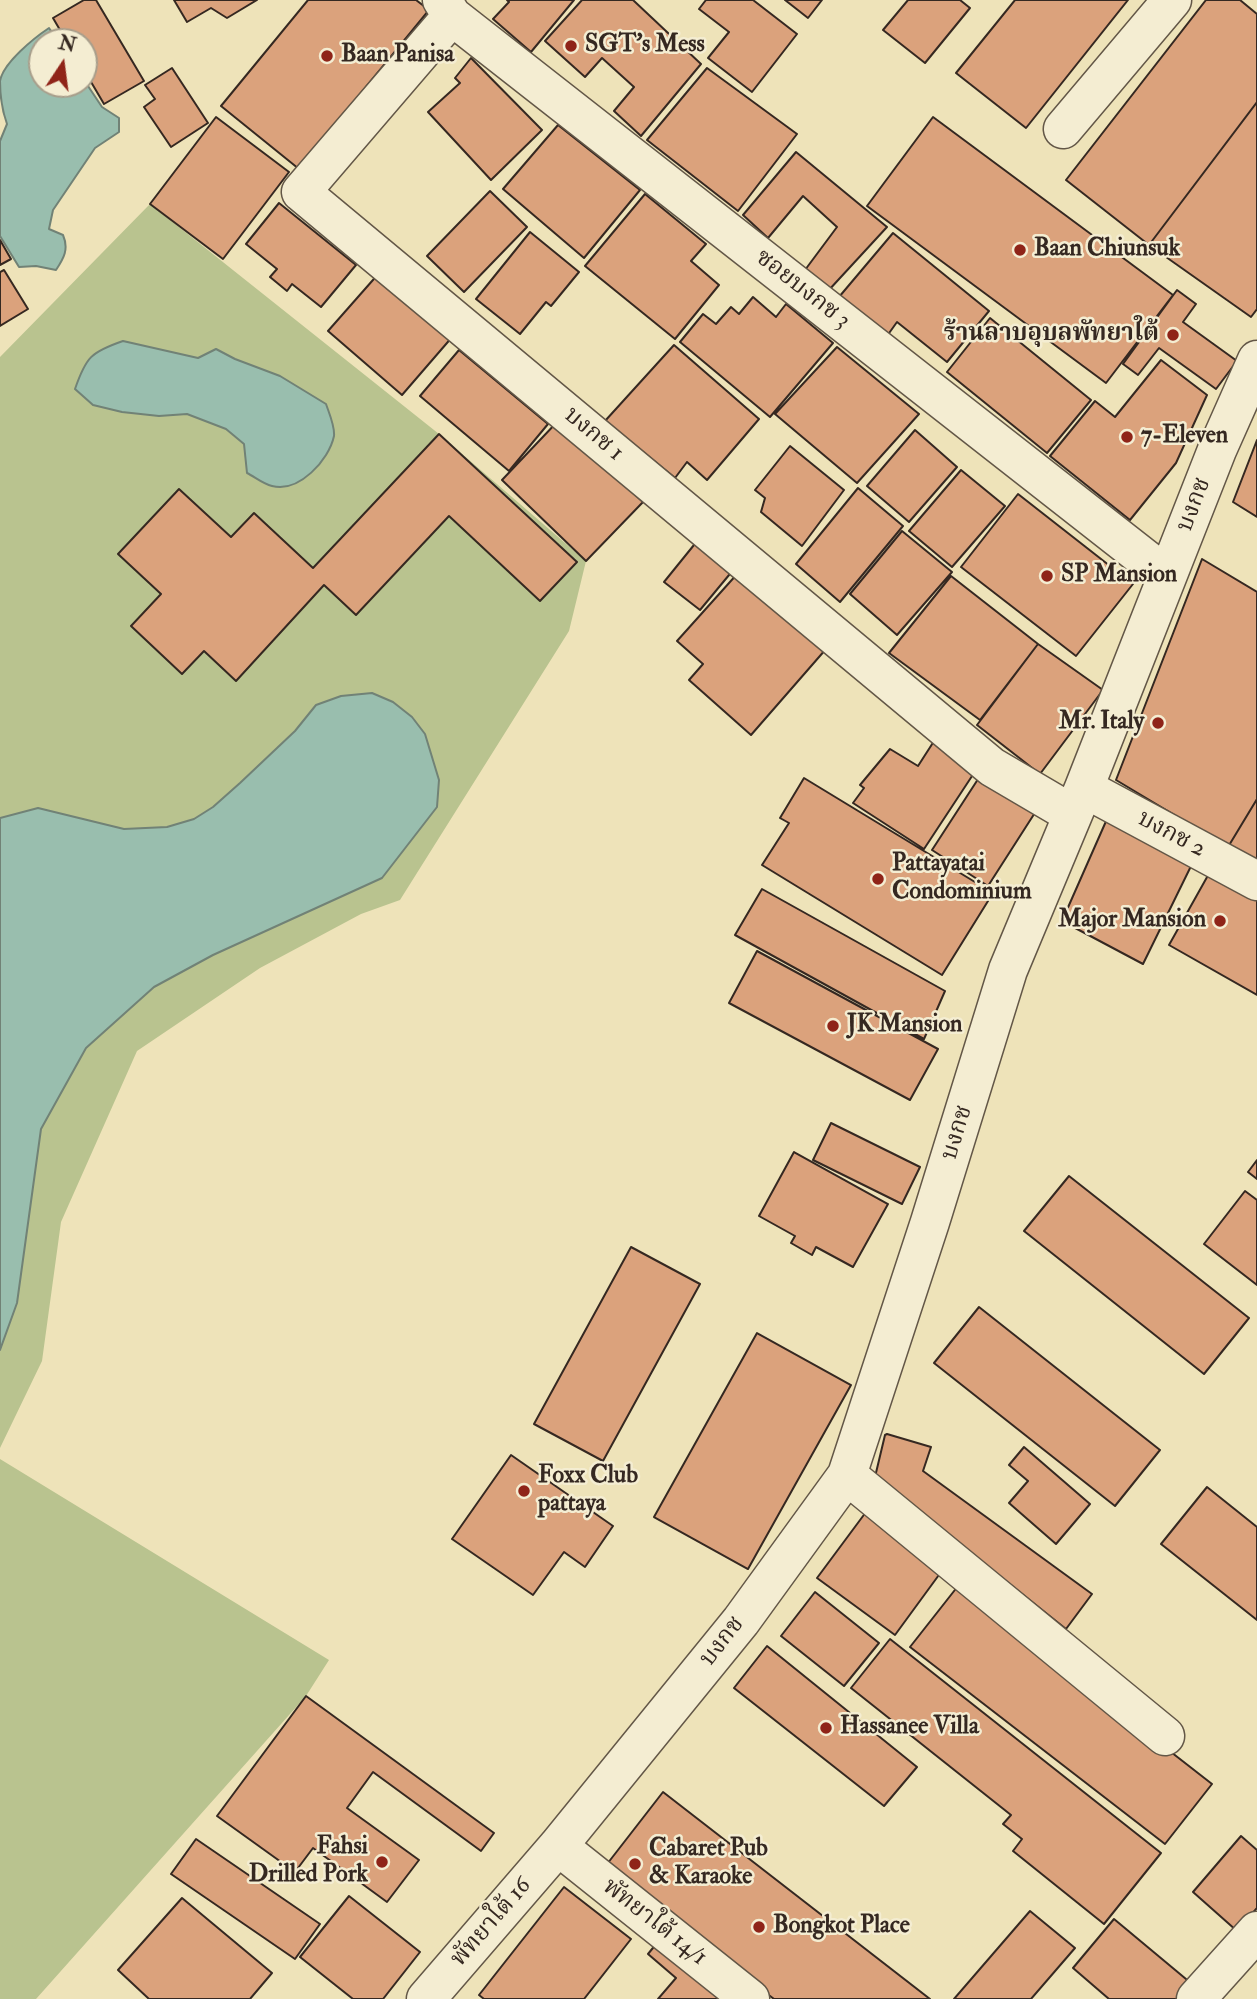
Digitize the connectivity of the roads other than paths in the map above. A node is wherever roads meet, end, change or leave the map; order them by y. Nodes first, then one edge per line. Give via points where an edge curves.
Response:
1 (1172, 0) edge
2 (447, 8) edge
3 (1063, 129) dead end
4 (1257, 360) edge
5 (1167, 576) junction
6 (1078, 801) junction
7 (1257, 881) edge
8 (847, 1475) junction
9 (1165, 1736) dead end
10 (558, 1846) junction
11 (1257, 1931) edge
12 (426, 1999) edge
13 (750, 1999) edge
14 (1196, 1999) edge

1 - 3 street
2 - 5 street, ซอยบงกช 3
2 - 6 street, บงกช 1 via 301,192 992,766
4 - 5 street, บงกช
5 - 6 street, บงกช
6 - 7 street, บงกช 2
6 - 8 street, บงกช via 1008,970
8 - 9 street
8 - 10 street, บงกช via 741,1621
10 - 12 street, พัทยาใต้ 16
10 - 13 street, พัทยาใต้ 14/1
11 - 14 street

